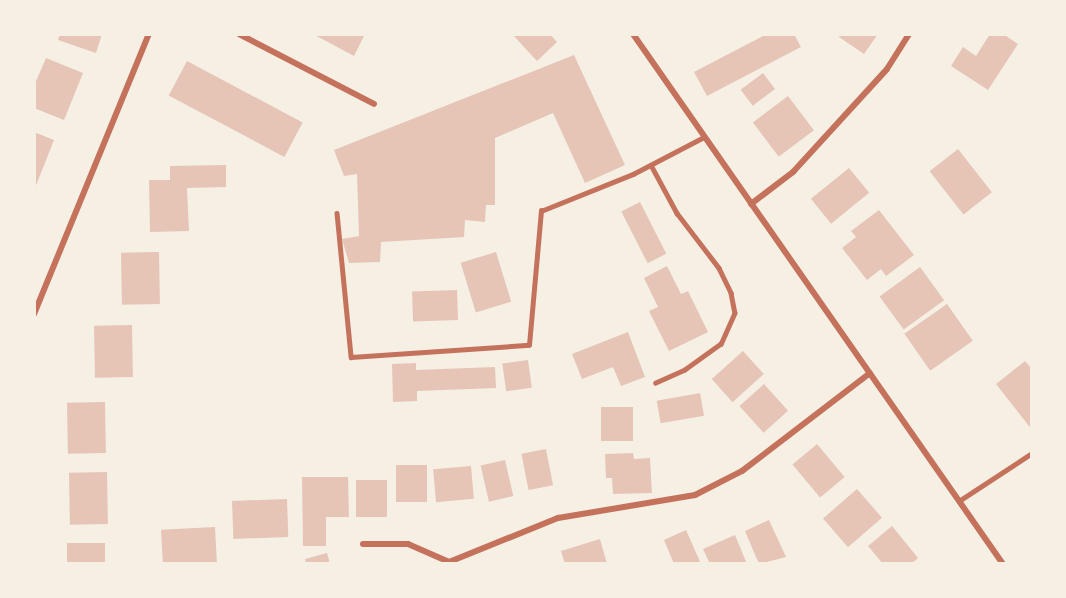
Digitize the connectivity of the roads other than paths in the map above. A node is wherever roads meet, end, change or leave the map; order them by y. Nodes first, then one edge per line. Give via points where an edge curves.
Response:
1 (149, 34) edge
2 (239, 34) edge
3 (633, 34) edge
4 (909, 34) edge
5 (374, 104) dead end
6 (704, 137) junction
7 (651, 165) junction
8 (751, 204) junction
9 (337, 213) dead end
10 (34, 314) edge
11 (870, 373) junction
12 (656, 383) dead end
13 (1032, 453) edge
14 (959, 501) junction
15 (363, 544) dead end
16 (449, 563) edge
17 (1002, 564) edge

1 - 10 street
2 - 5 street
3 - 6 street
4 - 8 street via 887,69 793,172
6 - 7 lane
6 - 8 street
7 - 9 lane via 541,211 529,345 351,357
7 - 12 lane via 677,213 718,268 731,293 735,313 721,344 685,370
8 - 11 street
11 - 14 street
11 - 16 street via 742,471 695,495 558,518
13 - 14 lane
14 - 17 street
15 - 16 street via 408,544

